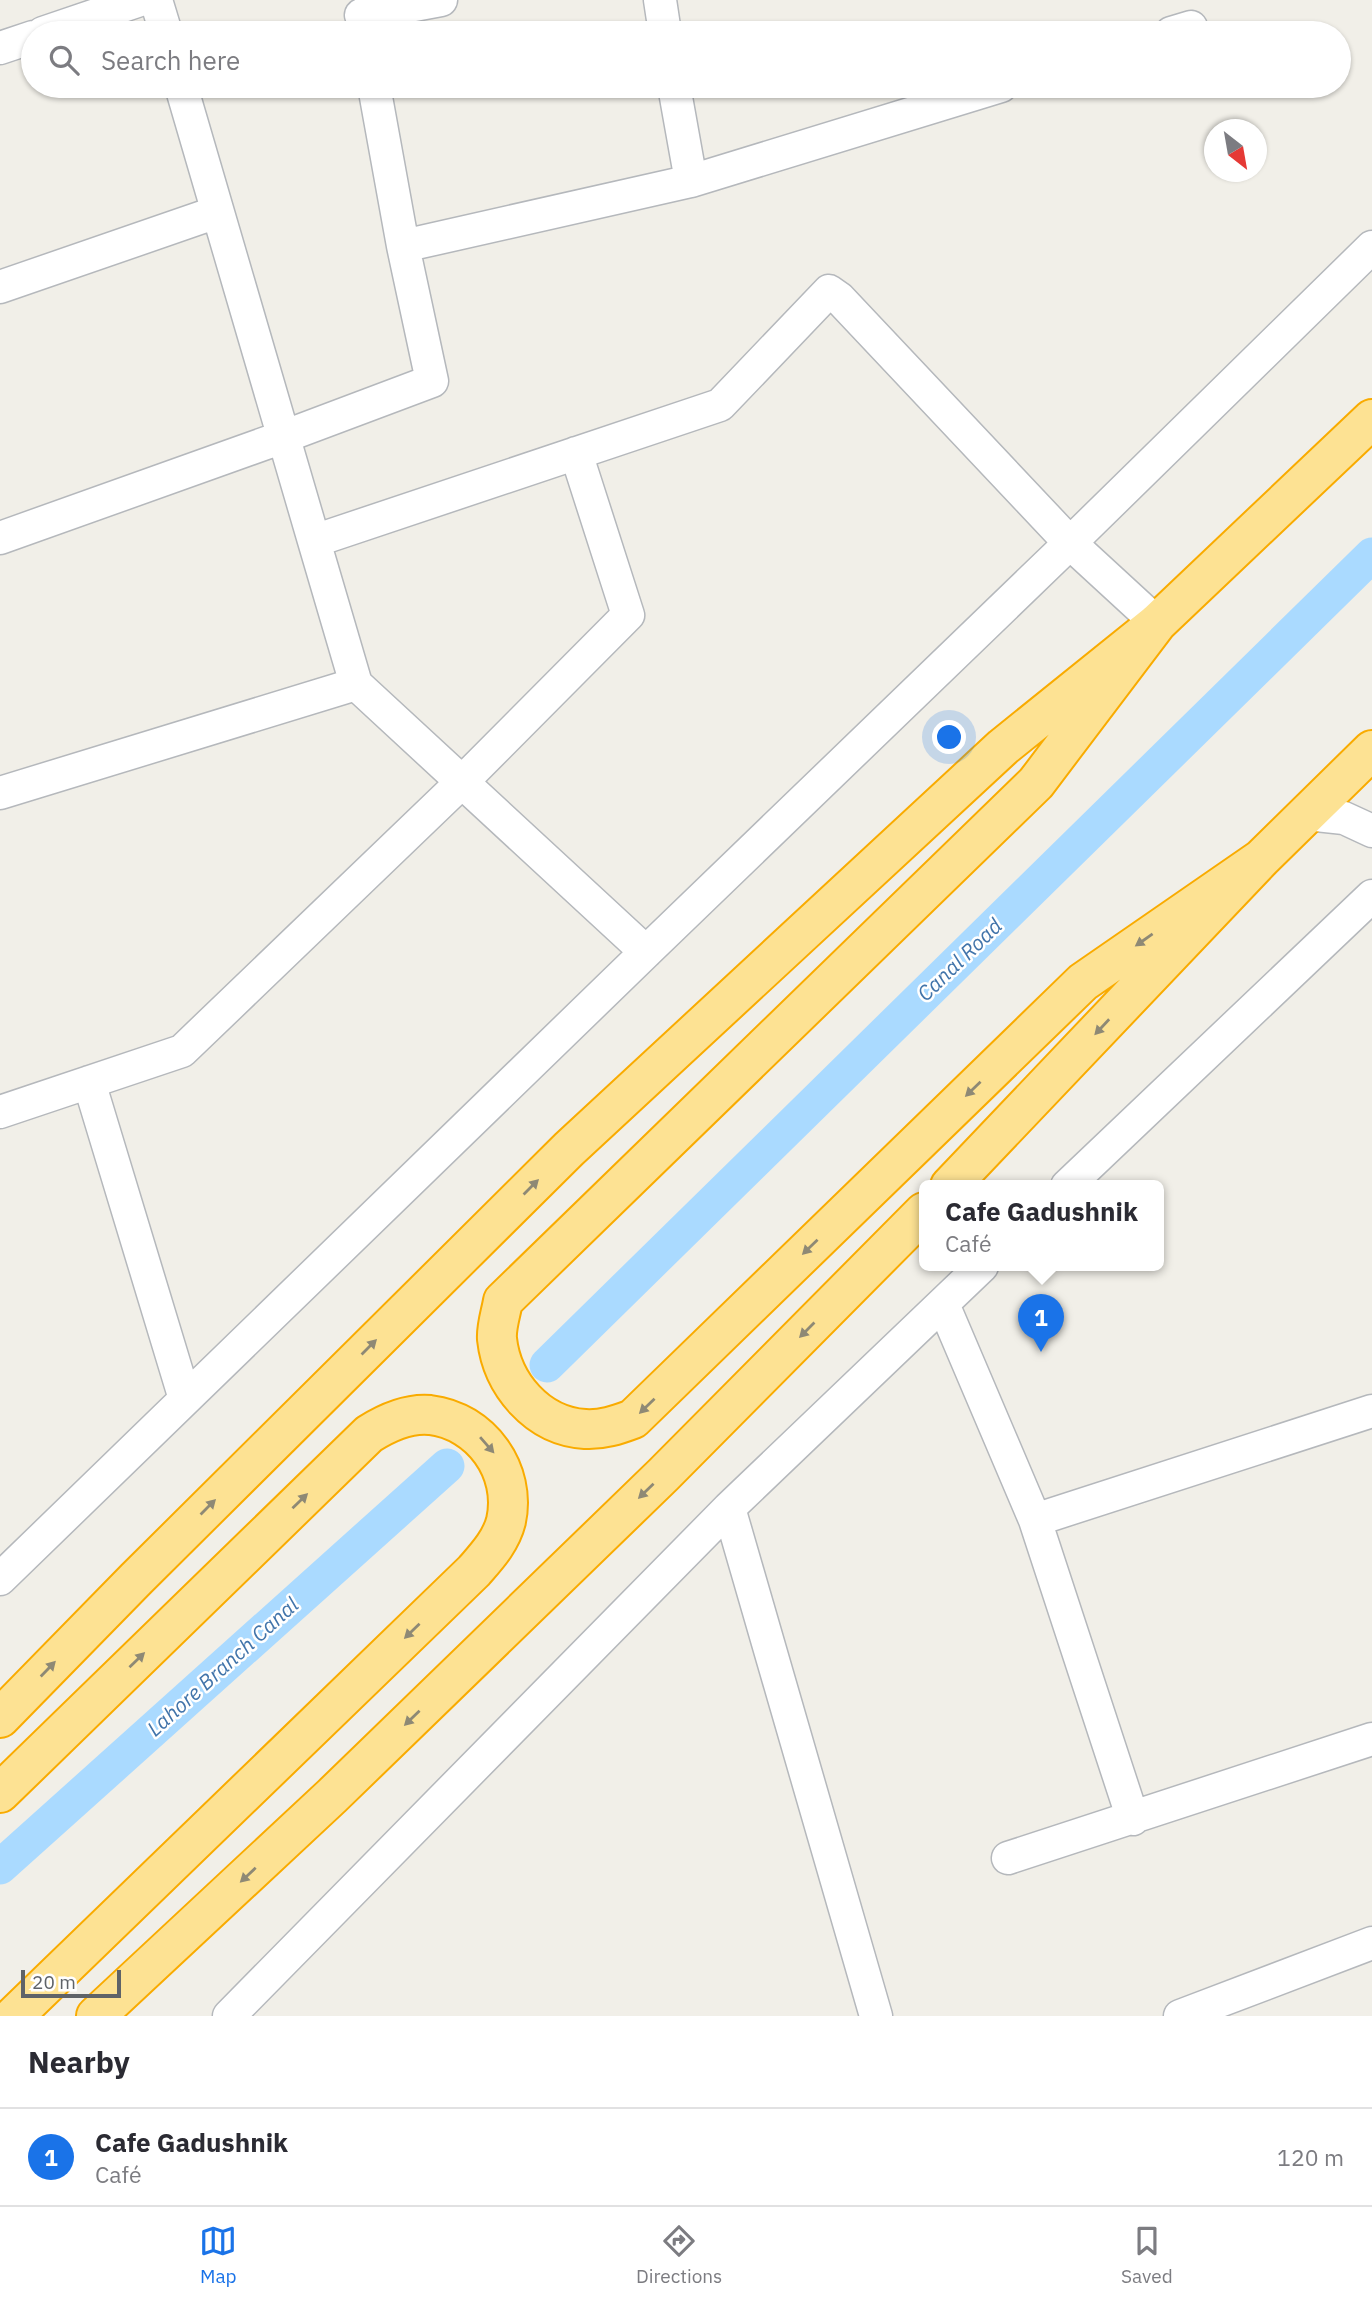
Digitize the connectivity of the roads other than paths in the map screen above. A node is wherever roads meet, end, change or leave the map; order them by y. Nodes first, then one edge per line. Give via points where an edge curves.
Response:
1 (140, 0) edge
2 (156, 0) edge
3 (440, 0) edge
4 (660, 0) edge
5 (361, 16) edge
6 (78, 21) edge
7 (162, 21) edge
8 (663, 21) edge
9 (21, 41) edge
10 (0, 48) edge
11 (184, 98) edge
12 (376, 98) edge
13 (676, 98) edge
14 (962, 98) edge
15 (691, 181) junction
16 (217, 212) junction
17 (403, 246) junction
18 (1372, 247) edge
19 (0, 287) edge
20 (1372, 419) edge
21 (283, 437) junction
22 (576, 453) junction
23 (0, 538) edge
24 (314, 541) junction
25 (1070, 543) junction
26 (1157, 624) junction
27 (356, 684) junction
28 (1372, 750) edge
29 (461, 782) junction
30 (0, 793) edge
31 (1307, 814) junction
32 (1372, 831) edge
33 (1261, 859) junction
34 (1372, 896) edge
35 (646, 951) junction
36 (89, 1082) junction
37 (0, 1112) edge
38 (956, 1180) edge
39 (1073, 1180) edge
40 (919, 1217) edge
41 (977, 1271) edge
42 (943, 1304) junction
43 (185, 1399) junction
44 (1372, 1411) edge
45 (729, 1508) junction
46 (1035, 1520) junction
47 (0, 1579) edge
48 (0, 1718) edge
49 (1372, 1739) edge
50 (0, 1793) edge
51 (1133, 1819) junction
52 (1008, 1858) dead end
53 (1372, 1943) edge
54 (14, 2016) edge
55 (96, 2016) edge
56 (229, 2016) edge
57 (876, 2016) edge
58 (1180, 2016) edge

1 - 6 street
2 - 7 street
3 - 5 street
4 - 8 street
9 - 10 street
11 - 16 street
12 - 17 street
13 - 15 street
14 - 15 street
15 - 17 street
16 - 19 street
16 - 21 street
17 - 21 street via 432,381
18 - 25 street
20 - 26 highway
21 - 23 street
21 - 24 street
22 - 24 street
22 - 25 street via 720,405 829,291
22 - 29 street via 628,615
24 - 27 street
25 - 26 street
25 - 35 street
33 -> 26 highway via 1083,982 633,1419 609,1428 565,1425 537,1412 515,1391 502,1364 497,1336 503,1301 1036,783
48 -> 26 highway via 569,1149 1003,747
27 - 29 street
27 - 30 street
28 - 31 highway
29 - 35 street
29 - 36 street via 182,1051
31 - 32 street via 1344,818
31 - 33 highway
33 -> 38 highway
34 - 39 street
35 - 43 street
36 - 37 street
36 - 43 street
40 -> 55 highway via 663,1475 332,1796
41 - 42 street
42 - 45 street
42 - 46 street
43 - 47 street
44 - 46 street
45 - 56 street
45 - 57 street
46 - 51 street
49 - 51 street
50 -> 54 highway via 369,1434 398,1419 429,1415 453,1420 477,1434 493,1452 508,1493 506,1519 489,1554
51 - 52 street
53 - 58 street

